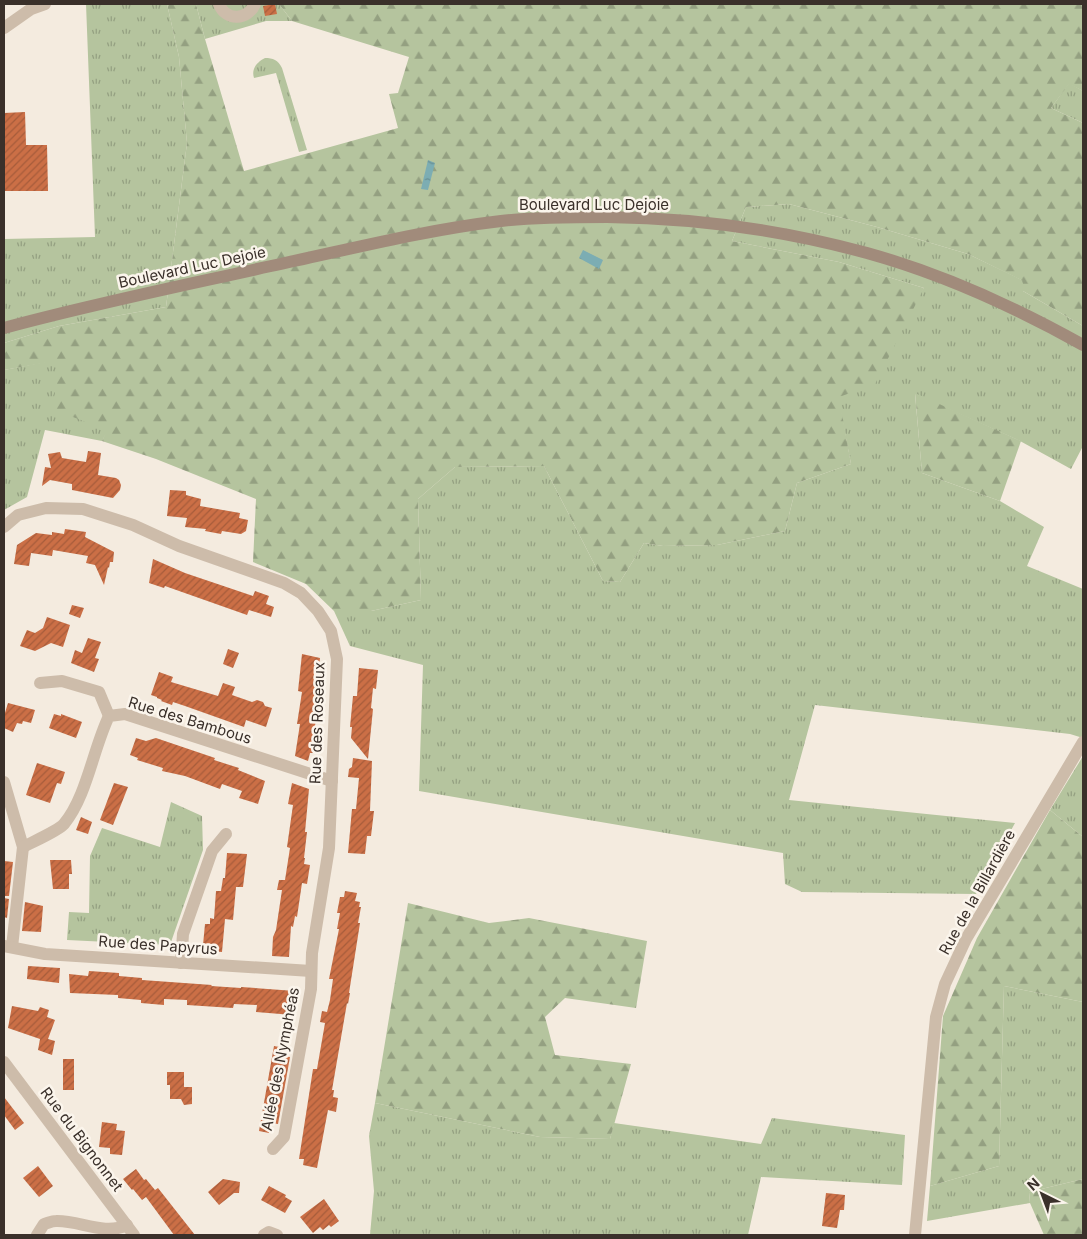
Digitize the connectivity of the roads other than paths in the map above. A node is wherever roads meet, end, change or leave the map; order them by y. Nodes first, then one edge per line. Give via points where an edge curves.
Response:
1 (45, 4) edge
2 (219, 4) edge
3 (255, 4) edge
4 (4, 28) edge
5 (4, 328) edge
6 (1083, 345) edge
7 (4, 527) edge
8 (40, 683) dead end
9 (109, 716) junction
10 (1083, 742) edge
11 (332, 781) junction
12 (4, 782) edge
13 (226, 834) dead end
14 (23, 847) junction
15 (8, 946) edge
16 (181, 963) junction
17 (311, 971) junction
18 (4, 1062) edge
19 (273, 1149) dead end
20 (130, 1230) edge
21 (36, 1235) edge
22 (264, 1235) edge
23 (277, 1235) edge
24 (916, 1235) edge

1 - 4 street via 31,9
2 - 3 street via 224,12 235,17 247,15
5 - 6 main road, Boulevard Luc Dejoie via 71,310 431,232 502,221 571,217 643,218 771,232 868,254 933,275 999,302
7 - 11 street, Rue des Roseaux via 18,515 46,508 83,509 259,573 301,594 331,631 337,659
8 - 9 street via 62,681 99,692
9 - 11 street, Rue des Bambous via 125,714
9 - 14 street, Rue des Bambous via 78,802 63,826
10 - 24 street, Rue de la Billardière via 966,939 945,984 936,1017
11 - 17 street, Rue des Roseaux via 329,848
12 - 14 street
13 - 16 street via 212,851 183,934
14 - 15 street
15 - 16 street, Rue des Papyrus via 45,954
16 - 17 street, Rue des Papyrus
17 - 19 street, Allée des Nymphéas via 311,989 284,1137
18 - 20 street, Rue du Bignonnet
20 - 21 street via 57,1221 44,1224
22 - 23 street via 269,1232

